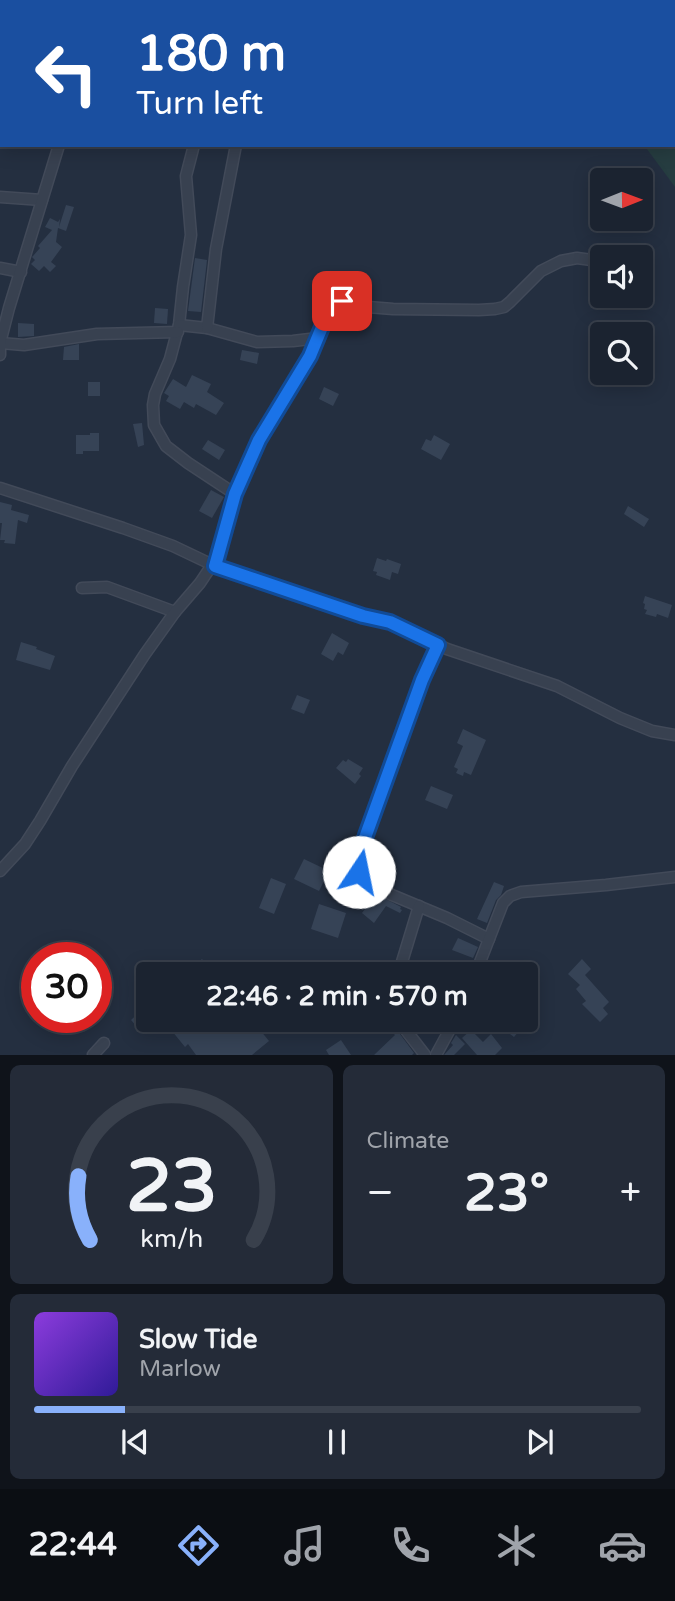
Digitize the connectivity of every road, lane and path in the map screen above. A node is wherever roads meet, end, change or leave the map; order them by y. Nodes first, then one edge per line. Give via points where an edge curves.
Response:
1 (58, 147) edge
2 (193, 147) edge
3 (236, 147) edge
4 (0, 197) edge
5 (42, 200) junction
6 (590, 260) edge
7 (0, 268) edge
8 (21, 272) junction
9 (178, 328) junction
10 (206, 328) junction
11 (318, 338) junction
12 (0, 343) edge
13 (0, 355) edge
14 (0, 488) edge
15 (235, 494) junction
16 (214, 566) junction
17 (82, 588) dead end
18 (175, 612) junction
19 (438, 645) junction
20 (675, 735) edge
21 (0, 871) edge
22 (675, 877) edge
23 (419, 906) junction
24 (489, 939) junction
25 (402, 962) edge
26 (480, 962) edge
27 (407, 1032) edge
28 (448, 1032) edge
29 (104, 1043) dead end
30 (93, 1055) edge
31 (425, 1055) edge
32 (436, 1055) edge

1 - 5 street
2 - 9 street via 186,176 191,235
3 - 10 street
4 - 5 street
5 - 8 street
6 - 11 street via 561,261 541,271 504,307 495,309 393,309 342,301 333,305
7 - 8 street
8 - 12 street
9 - 10 street
9 - 12 street via 24,345
9 - 15 street via 155,394 154,425 166,446
10 - 11 street via 257,342
11 - 15 street via 259,440
12 - 13 street
14 - 16 street via 123,528
15 - 16 street
16 - 18 street
16 - 19 street via 390,622
17 - 18 street via 107,587
18 - 21 street via 25,844
19 - 20 street via 557,686 652,731
19 - 23 street via 370,823 358,867 363,879
22 - 24 street via 510,896
23 - 24 street
23 - 25 street
24 - 26 street
27 - 31 street
28 - 32 street
29 - 30 street

